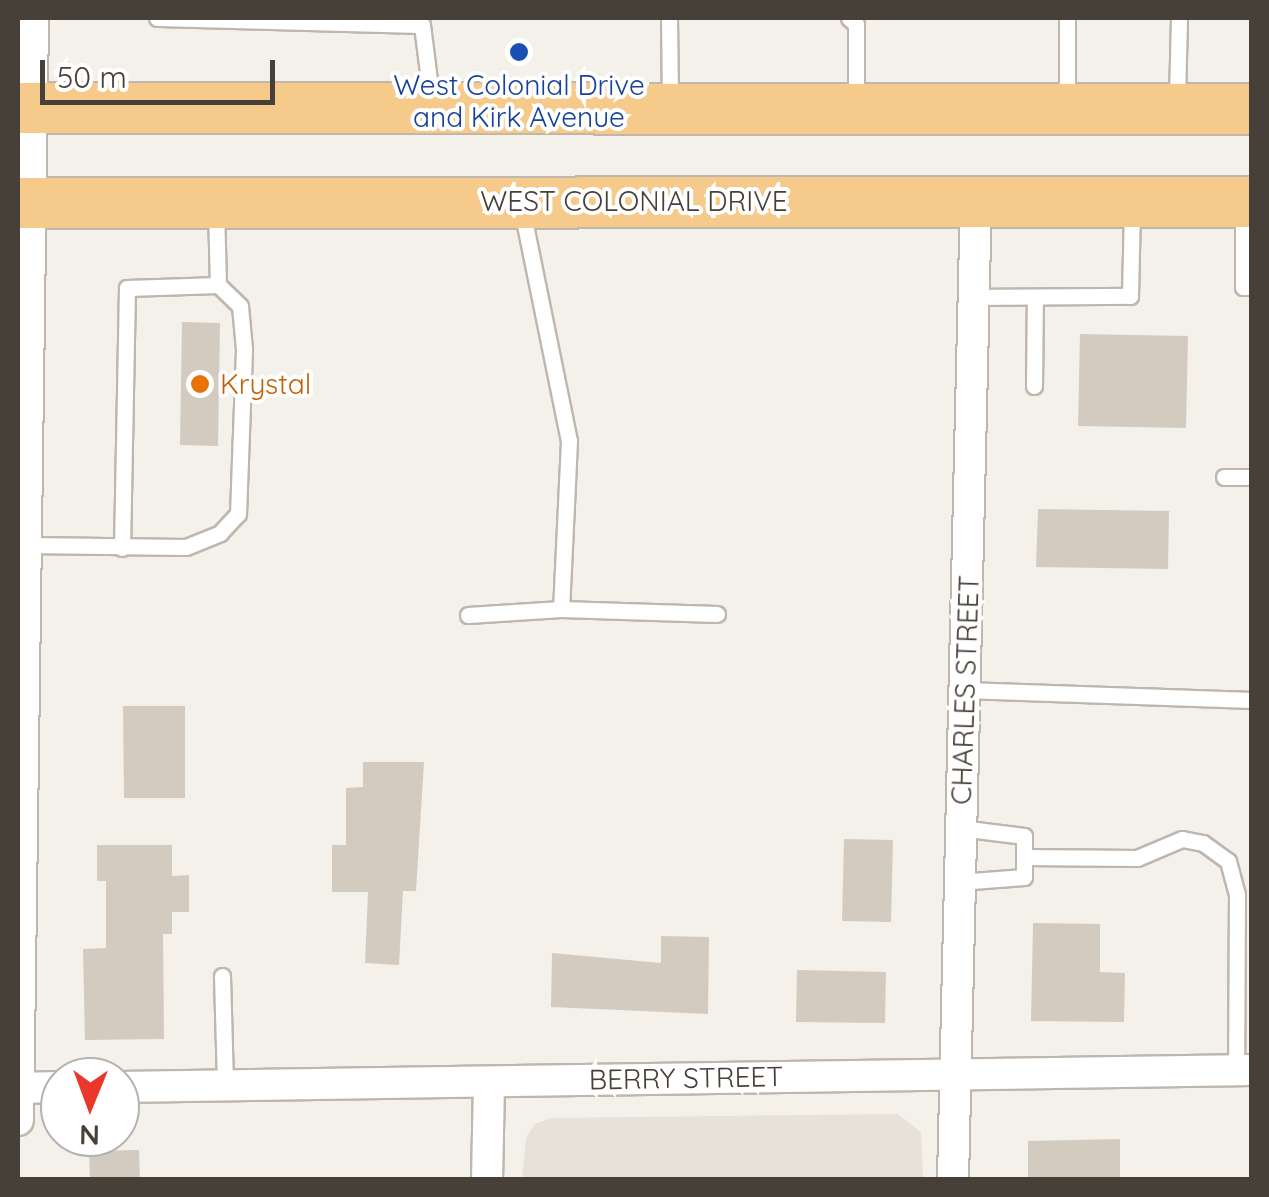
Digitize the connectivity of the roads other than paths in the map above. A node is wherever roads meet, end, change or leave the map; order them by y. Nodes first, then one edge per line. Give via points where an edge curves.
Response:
1 (33, 18) edge
2 (156, 18) edge
3 (669, 18) edge
4 (1067, 18) edge
5 (1179, 18) edge
6 (857, 20) edge
7 (25, 108) edge
8 (432, 108) junction
9 (670, 109) junction
10 (856, 109) junction
11 (1066, 109) junction
12 (1178, 109) junction
13 (1252, 109) edge
14 (521, 200) junction
15 (976, 200) junction
16 (216, 201) junction
17 (1132, 201) junction
18 (24, 202) edge
19 (1247, 202) edge
20 (218, 284) junction
21 (1252, 288) edge
22 (975, 297) junction
23 (1035, 297) junction
24 (1034, 386) dead end
25 (1224, 477) dead end
26 (1252, 477) edge
27 (26, 545) junction
28 (122, 548) junction
29 (562, 609) junction
30 (717, 614) dead end
31 (468, 616) dead end
32 (21, 645) edge
33 (965, 690) junction
34 (1252, 700) edge
35 (961, 828) junction
36 (1024, 857) junction
37 (959, 882) junction
38 (222, 976) dead end
39 (1244, 1070) edge
40 (954, 1072) junction
41 (489, 1082) junction
42 (225, 1086) junction
43 (140, 1087) edge
44 (18, 1088) edge
45 (18, 1120) edge
46 (487, 1180) edge
47 (953, 1180) edge

1 - 7 street
2 - 8 lane via 422,26
3 - 9 lane
4 - 11 lane
5 - 12 lane
6 - 10 lane
7 - 8 highway
7 - 18 street
8 - 9 highway
9 - 10 highway
10 - 11 highway
11 - 12 highway
12 - 13 highway
14 - 15 highway, WEST COLONIAL DRIVE
14 - 16 highway, WEST COLONIAL DRIVE
14 - 29 lane via 569,441
15 - 17 highway, WEST COLONIAL DRIVE
15 - 22 street, CHARLES STREET
16 - 18 highway, WEST COLONIAL DRIVE
16 - 20 lane
17 - 19 highway, WEST COLONIAL DRIVE
17 - 23 lane via 1130,296
18 - 27 street
19 - 21 lane via 1243,287
20 - 28 lane via 126,288
20 - 28 lane via 240,306 244,349 238,514 220,533 186,547
22 - 23 lane
22 - 33 street, CHARLES STREET
23 - 24 lane
25 - 26 lane
27 - 28 lane
27 - 32 street
29 - 30 lane
29 - 31 lane
32 - 44 street
33 - 34 lane
33 - 35 street, CHARLES STREET
35 - 36 lane via 1024,836
35 - 37 street, CHARLES STREET
36 - 37 lane via 1024,877
36 - 39 lane via 1137,858 1182,839 1203,842 1228,861 1237,895
37 - 40 street, CHARLES STREET
38 - 42 lane
39 - 40 street, BERRY STREET
40 - 41 street, BERRY STREET
40 - 47 street, CHARLES STREET
41 - 42 street, BERRY STREET
41 - 46 street
42 - 43 street, BERRY STREET
44 - 45 street

